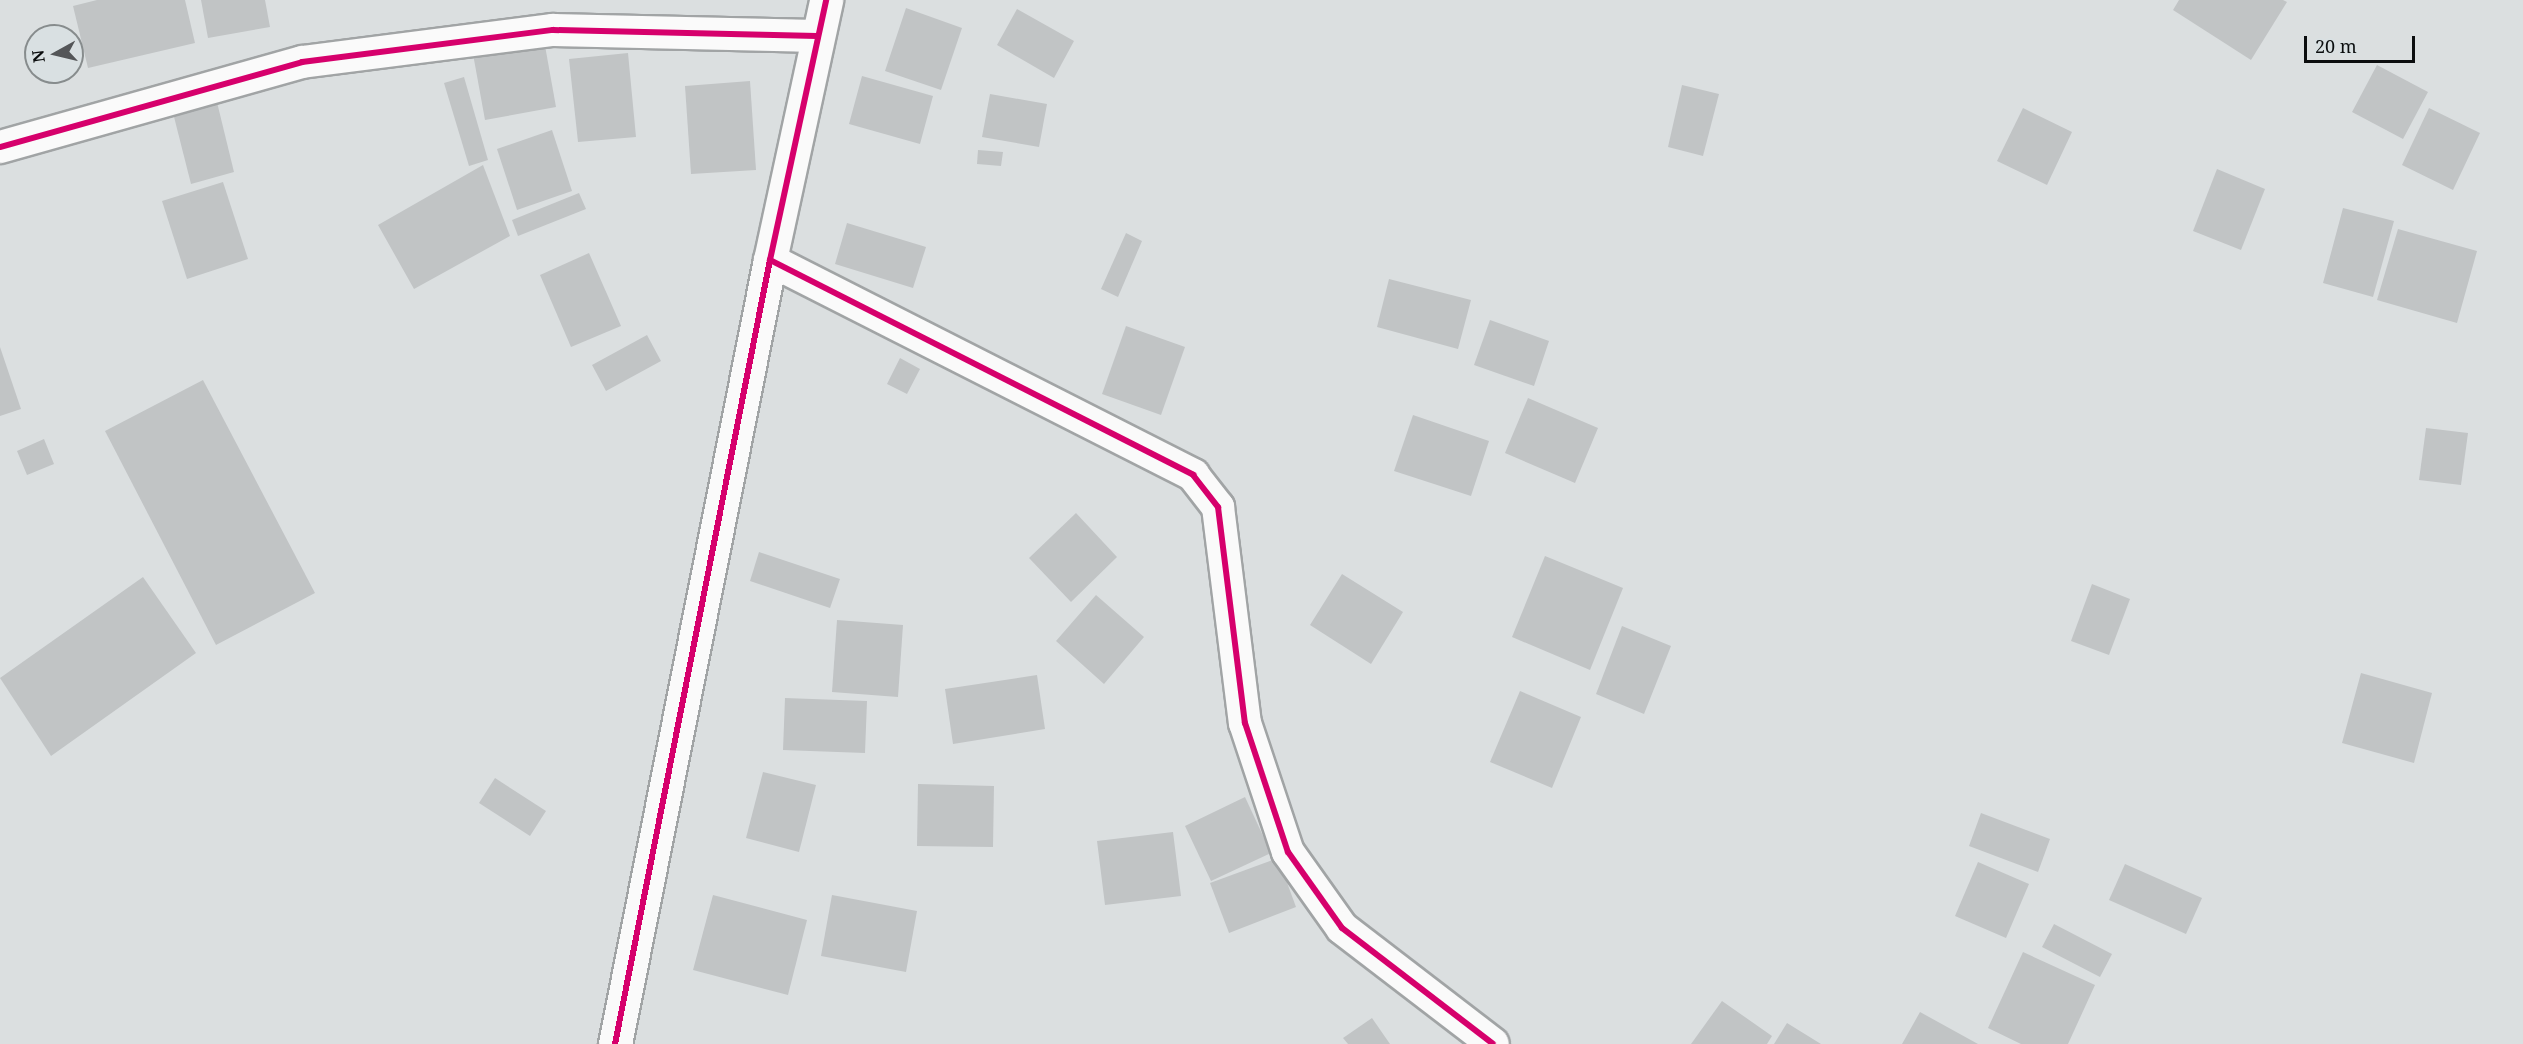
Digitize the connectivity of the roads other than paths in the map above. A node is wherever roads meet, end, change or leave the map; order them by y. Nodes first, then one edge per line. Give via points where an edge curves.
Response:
1 (826, 0) edge
2 (817, 36) junction
3 (0, 147) edge
4 (770, 260) junction
5 (615, 1044) edge
6 (1493, 1044) edge

1 - 2 street
2 - 3 street via 554,30 302,62
2 - 4 street
4 - 5 street
4 - 6 street via 1193,475 1218,507 1245,723 1288,852 1342,928

